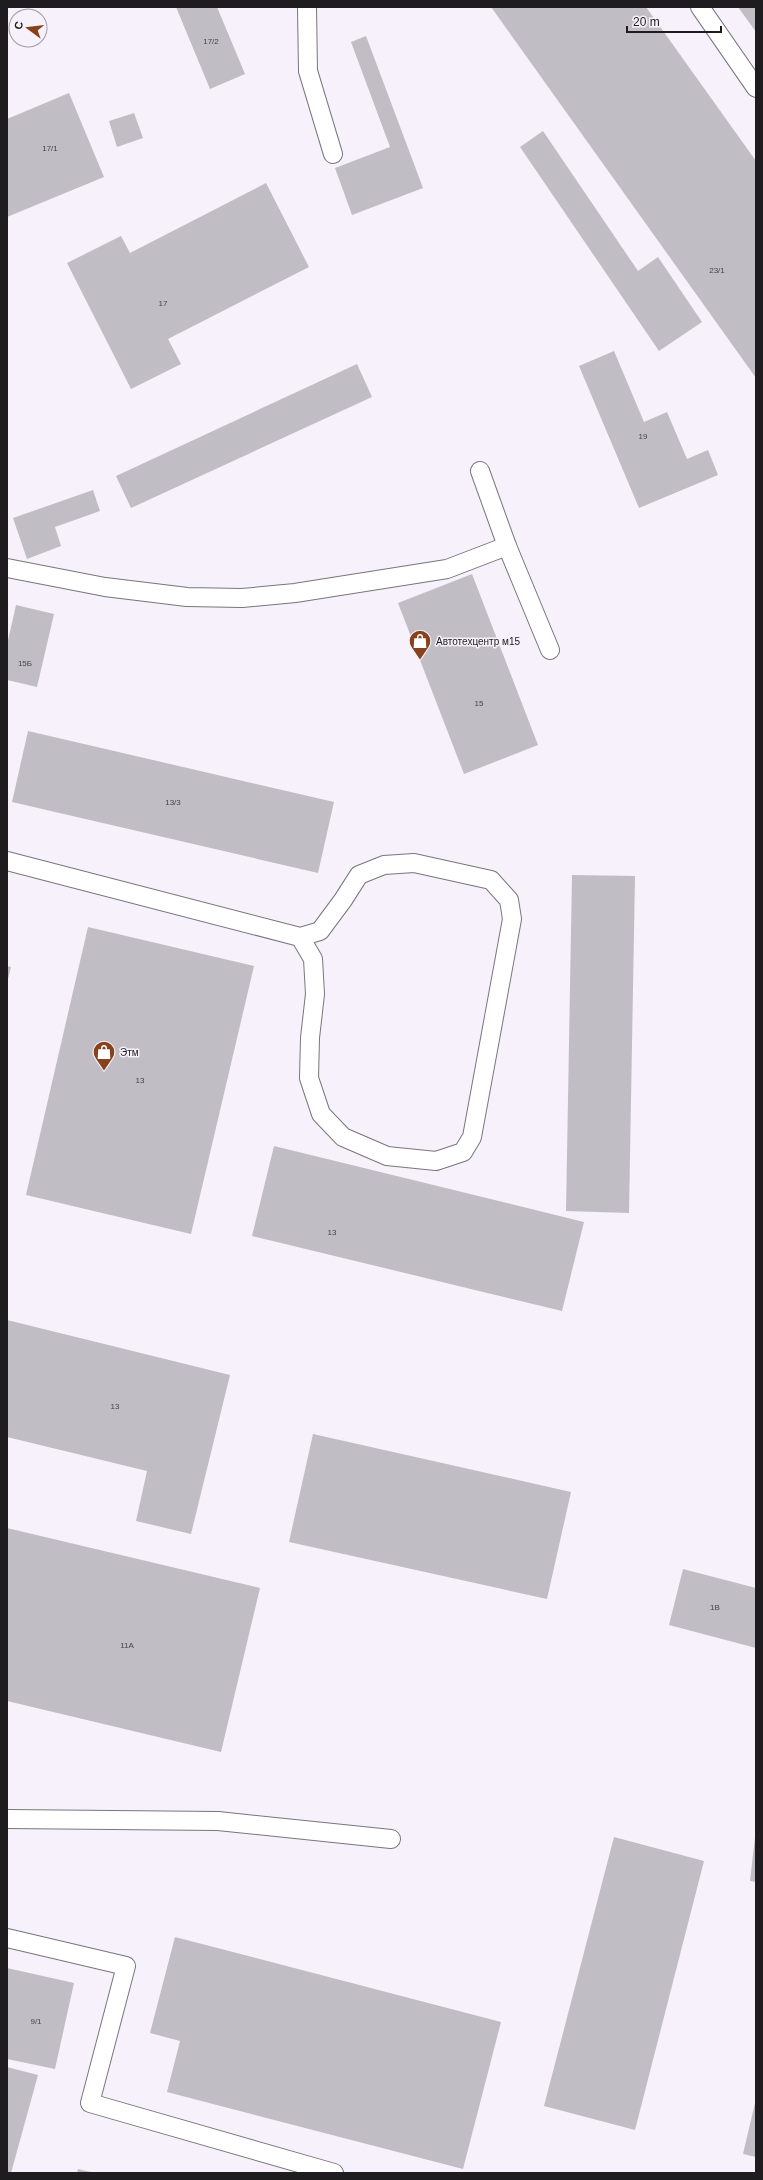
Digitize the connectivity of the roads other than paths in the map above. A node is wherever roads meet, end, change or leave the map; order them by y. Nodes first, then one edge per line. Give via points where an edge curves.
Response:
1 (306, 7) edge
2 (700, 7) edge
3 (756, 88) edge
4 (333, 154) dead end
5 (480, 471) dead end
6 (507, 546) junction
7 (7, 568) edge
8 (550, 650) dead end
9 (7, 861) edge
10 (300, 938) junction
11 (7, 1819) edge
12 (391, 1839) dead end
13 (7, 1938) edge
14 (334, 2173) edge

1 - 4 lane via 308,71
2 - 3 lane
5 - 6 lane
6 - 7 lane via 447,569 295,593 242,598 187,597 105,587
6 - 8 lane
9 - 10 lane
10 - 10 lane via 320,931 359,875 384,865 414,863 491,880 509,900 512,919 472,1137 463,1152 436,1160 387,1156 343,1137 321,1114 309,1078 310,1038 316,994 313,959
11 - 12 lane via 218,1821
13 - 14 lane via 126,1966 90,2103

